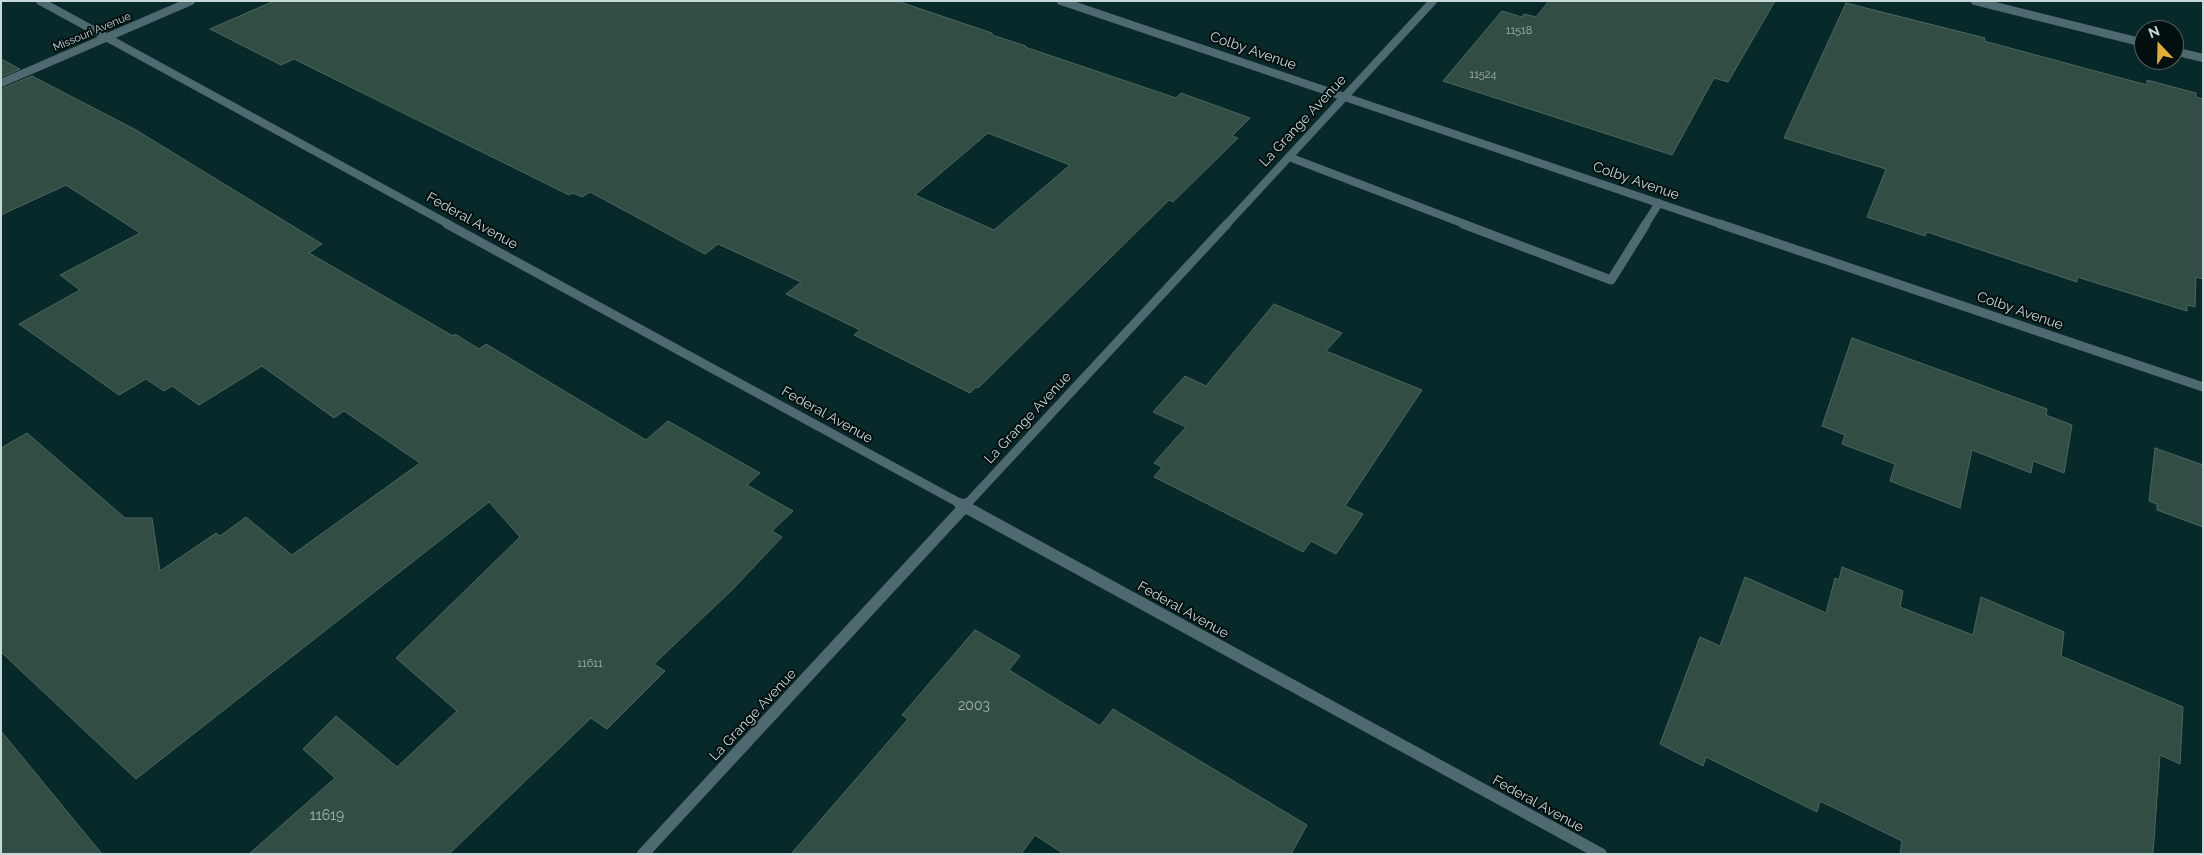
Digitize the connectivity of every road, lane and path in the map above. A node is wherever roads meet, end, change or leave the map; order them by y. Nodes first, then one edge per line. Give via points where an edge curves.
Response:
1 (40, 1) edge
2 (191, 1) edge
3 (1061, 1) edge
4 (1433, 1) edge
5 (1975, 1) edge
6 (107, 38) junction
7 (2134, 41) edge
8 (2184, 53) edge
9 (2203, 58) edge
10 (1, 83) edge
11 (1345, 97) junction
12 (1289, 157) junction
13 (1659, 203) junction
14 (2203, 387) edge
15 (965, 507) junction
16 (644, 854) edge
17 (1601, 854) edge

1 - 6 street, Federal Avenue
2 - 6 street, Missouri Avenue
3 - 11 street, Colby Avenue
4 - 11 street, La Grange Avenue
5 - 7 street
6 - 10 street, Missouri Avenue
6 - 15 street, Federal Avenue
8 - 9 street
11 - 12 street, La Grange Avenue
11 - 13 street, Colby Avenue
12 - 13 street via 1611,280
12 - 15 street, La Grange Avenue
13 - 14 street, Colby Avenue
15 - 16 street, La Grange Avenue
15 - 17 street, Federal Avenue

